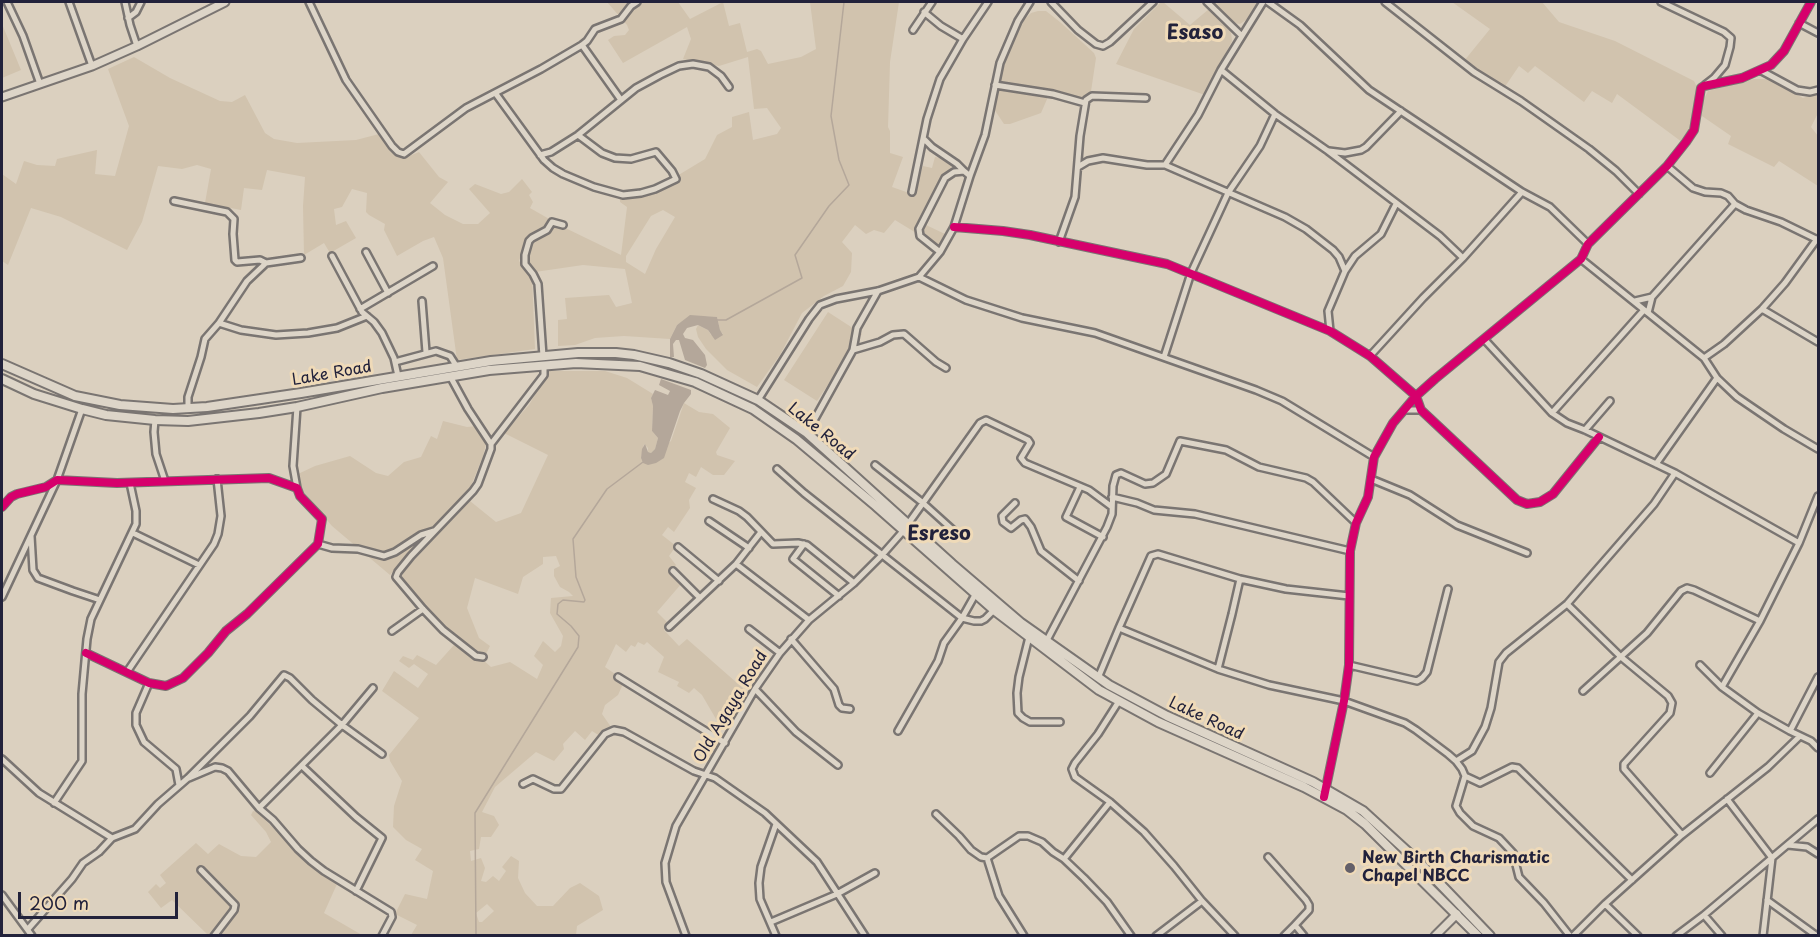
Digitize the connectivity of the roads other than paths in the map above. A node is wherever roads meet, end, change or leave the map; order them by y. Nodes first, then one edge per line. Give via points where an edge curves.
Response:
1 (7, 2) edge
2 (69, 2) edge
3 (125, 2) edge
4 (141, 2) edge
5 (225, 2) edge
6 (309, 2) edge
7 (637, 2) edge
8 (932, 2) edge
9 (988, 2) edge
10 (1030, 2) edge
11 (1051, 2) edge
12 (1152, 2) edge
13 (1207, 2) edge
14 (1263, 2) edge
15 (1268, 2) edge
16 (1385, 2) edge
17 (1660, 2) edge
18 (1811, 2) edge
19 (924, 12) junction
20 (128, 18) junction
21 (1799, 23) junction
22 (914, 30) dead end
23 (1818, 33) edge
24 (1242, 36) junction
25 (963, 39) junction
26 (582, 45) junction
27 (137, 46) junction
28 (92, 66) junction
29 (1221, 70) junction
30 (1760, 70) junction
31 (40, 84) junction
32 (995, 85) junction
33 (1704, 86) junction
34 (729, 87) dead end
35 (1818, 90) edge
36 (496, 93) junction
37 (2, 97) edge
38 (1146, 98) dead end
39 (621, 100) junction
40 (1085, 103) junction
41 (1401, 111) junction
42 (1275, 114) junction
43 (578, 135) junction
44 (924, 139) junction
45 (1328, 151) junction
46 (540, 155) junction
47 (1165, 165) junction
48 (1667, 166) junction
49 (1078, 167) junction
50 (964, 171) junction
51 (970, 176) junction
52 (912, 192) dead end
53 (1522, 192) junction
54 (1228, 193) junction
55 (1639, 194) junction
56 (174, 201) dead end
57 (1396, 204) junction
58 (1735, 204) junction
59 (563, 225) dead end
60 (954, 227) junction
61 (1818, 240) edge
62 (1059, 242) junction
63 (1588, 244) junction
64 (366, 252) dead end
65 (940, 252) junction
66 (332, 256) dead end
67 (301, 258) dead end
68 (1463, 258) junction
69 (1581, 259) junction
70 (266, 262) junction
71 (433, 266) dead end
72 (1345, 271) junction
73 (1191, 273) junction
74 (919, 278) junction
75 (878, 291) junction
76 (388, 293) junction
77 (1652, 297) junction
78 (422, 301) dead end
79 (1635, 302) junction
80 (360, 309) junction
81 (1762, 309) junction
82 (1646, 311) junction
83 (367, 316) junction
84 (219, 323) junction
85 (1330, 332) junction
86 (1484, 339) junction
87 (1818, 342) edge
88 (853, 350) junction
89 (426, 352) junction
90 (543, 356) junction
91 (1370, 356) junction
92 (1164, 357) junction
93 (1704, 358) junction
94 (395, 362) junction
95 (2, 364) edge
96 (544, 366) junction
97 (457, 367) junction
98 (946, 368) dead end
99 (398, 376) junction
100 (450, 376) junction
101 (1717, 378) junction
102 (2, 380) edge
103 (1416, 396) junction
104 (758, 400) junction
105 (1610, 401) dead end
106 (297, 407) junction
107 (188, 408) junction
108 (82, 409) junction
109 (1404, 410) junction
110 (1420, 410) junction
111 (1552, 413) junction
112 (155, 420) junction
113 (1585, 430) junction
114 (807, 433) junction
115 (1599, 437) junction
116 (492, 444) junction
117 (1818, 449) edge
118 (1374, 457) junction
119 (1656, 464) junction
120 (875, 465) dead end
121 (777, 469) dead end
122 (1676, 473) junction
123 (217, 479) junction
124 (1371, 479) junction
125 (57, 480) junction
126 (165, 481) junction
127 (130, 483) junction
128 (1080, 487) junction
129 (297, 488) junction
130 (1818, 496) edge
131 (1112, 497) junction
132 (713, 499) dead end
133 (923, 503) junction
134 (1015, 503) dead end
135 (2, 507) edge
136 (1112, 507) junction
137 (709, 521) dead end
138 (1356, 523) junction
139 (906, 527) junction
140 (436, 531) junction
141 (954, 531) dead end
142 (761, 532) junction
143 (133, 533) junction
144 (31, 535) junction
145 (1102, 537) junction
146 (1799, 543) junction
147 (318, 544) junction
148 (804, 544) junction
149 (678, 547) dead end
150 (749, 548) junction
151 (1350, 551) junction
152 (1527, 553) dead end
153 (882, 555) junction
154 (736, 564) junction
155 (199, 565) junction
156 (673, 571) dead end
157 (1240, 579) junction
158 (719, 581) junction
159 (1079, 581) junction
160 (854, 583) junction
161 (1448, 590) dead end
162 (975, 595) junction
163 (838, 596) junction
164 (1348, 596) junction
165 (2, 597) edge
166 (700, 598) junction
167 (100, 600) junction
168 (1567, 604) junction
169 (423, 609) junction
170 (993, 610) junction
171 (962, 618) junction
172 (809, 620) junction
173 (1760, 621) junction
174 (669, 627) dead end
175 (1119, 627) junction
176 (749, 628) dead end
177 (392, 631) dead end
178 (1029, 638) junction
179 (791, 639) junction
180 (1046, 642) junction
181 (86, 653) junction
182 (780, 653) junction
183 (483, 657) dead end
184 (1621, 657) junction
185 (1348, 665) junction
186 (1700, 665) dead end
187 (1218, 669) junction
188 (127, 672) junction
189 (618, 677) dead end
190 (1818, 677) edge
191 (1098, 678) junction
192 (149, 683) junction
193 (1722, 687) junction
194 (373, 688) dead end
195 (755, 689) junction
196 (1583, 691) dead end
197 (1119, 701) junction
198 (1344, 701) junction
199 (850, 709) dead end
200 (1758, 713) junction
201 (1060, 722) dead end
202 (342, 725) junction
203 (898, 731) dead end
204 (1790, 731) junction
205 (1800, 736) junction
206 (725, 744) junction
207 (1818, 748) edge
208 (382, 754) dead end
209 (2, 759) edge
210 (1456, 761) junction
211 (838, 765) dead end
212 (302, 766) junction
213 (1710, 773) dead end
214 (705, 776) junction
215 (1465, 777) junction
216 (188, 778) junction
217 (523, 784) dead end
218 (179, 785) junction
219 (1325, 793) junction
220 (1727, 799) junction
221 (1110, 802) junction
222 (54, 803) junction
223 (259, 808) junction
224 (936, 814) dead end
225 (1818, 819) edge
226 (776, 824) junction
227 (1682, 835) junction
228 (112, 838) junction
229 (1788, 845) junction
230 (1818, 854) edge
231 (1268, 857) dead end
232 (987, 858) junction
233 (1772, 858) junction
234 (1064, 859) junction
235 (201, 870) dead end
236 (875, 873) dead end
237 (1632, 880) junction
238 (356, 891) junction
239 (837, 894) junction
240 (2, 896) edge
241 (1767, 900) junction
242 (1202, 901) junction
243 (1605, 904) junction
244 (1457, 914) junction
245 (1704, 915) junction
246 (771, 922) junction
247 (1295, 926) junction
248 (28, 929) junction
249 (775, 934) edge
250 (32, 936) edge
251 (214, 936) edge
252 (382, 936) edge
253 (686, 936) edge
254 (766, 936) edge
255 (865, 936) edge
256 (1024, 936) edge
257 (1131, 936) edge
258 (1156, 936) edge
259 (1235, 936) edge
260 (1284, 936) edge
261 (1304, 936) edge
262 (1435, 936) edge
263 (1478, 936) edge
264 (1490, 936) edge
265 (1571, 936) edge
266 (1638, 936) edge
267 (1676, 936) edge
268 (1722, 936) edge
269 (1763, 936) edge
270 (1816, 936) edge

1 - 31 street
2 - 28 street
3 - 20 street
4 - 20 street
5 - 27 street
6 - 36 street via 346,80 400,153 404,154 466,108
7 - 26 street via 621,19 595,29
8 - 19 street
9 - 25 street
10 - 32 street via 1004,51
11 - 12 street via 1078,30 1103,46
13 - 24 street
14 - 24 street
15 - 41 street via 1369,90
16 - 55 street via 1474,72 1589,149
17 - 33 street via 1731,38 1725,65
18 - 21 street
19 - 22 street
19 - 25 street
20 - 27 street
21 - 23 street
21 - 30 street via 1784,51
24 - 29 street
25 - 44 street via 940,79
26 - 36 street
26 - 39 street
27 - 28 street
28 - 31 street
29 - 42 street
29 - 47 street via 1198,115
30 - 33 street
30 - 35 street via 1797,90
31 - 37 street
32 - 40 street
32 - 51 street via 985,135
33 - 48 street via 1694,130
34 - 39 street via 712,69 685,65 651,79
36 - 46 street
38 - 40 street via 1092,96
39 - 43 street
40 - 49 street
41 - 45 street via 1361,150
41 - 53 street
42 - 45 street
42 - 54 street via 1260,146
43 - 46 street
43 - 46 street via 615,158 631,159 656,152 676,179 641,193 615,194 558,171
44 - 50 street
44 - 52 street
45 - 57 street
47 - 49 street via 1103,158
47 - 54 street
48 - 55 street
48 - 58 street via 1694,188 1721,193
49 - 62 street via 1075,197
50 - 51 street
50 - 65 street via 945,178 920,229 920,237
51 - 60 street
53 - 63 street via 1550,207
53 - 68 street
54 - 72 street via 1306,229 1333,250
54 - 73 street
55 - 63 street
56 - 70 street via 227,212 234,219 235,260
57 - 68 street
57 - 72 street via 1381,234 1355,256
58 - 61 street
58 - 77 street
59 - 90 street via 552,222 547,230 532,238 524,260 538,284
60 - 62 street
60 - 65 street
61 - 81 street
62 - 73 street via 1167,264
63 - 69 street
64 - 76 street
65 - 74 street
66 - 80 street
67 - 70 street
68 - 91 street
69 - 79 street
69 - 86 street
70 - 84 street via 247,281
71 - 76 street
72 - 85 street via 1328,311
73 - 85 street
73 - 92 street
74 - 75 street
74 - 92 street via 1000,311 1095,333
75 - 88 street via 857,328
75 - 104 street via 836,299 818,307
76 - 80 street
77 - 79 street
77 - 82 street
78 - 89 street
79 - 82 street
80 - 83 street
81 - 87 street
81 - 93 street
82 - 93 street
82 - 111 street
83 - 84 street via 337,328 308,333 276,334
83 - 94 street via 382,333
84 - 107 street via 205,339
85 - 91 street
86 - 103 street
86 - 111 street
88 - 98 street via 904,334
88 - 114 street
89 - 94 street
89 - 97 street via 446,354
90 - 97 main road, Lake Road
90 - 104 main road, Lake Road via 634,355 701,374
91 - 103 street
92 - 118 street via 1282,401
93 - 101 street
94 - 99 street
95 - 107 main road, Lake Road via 91,400
96 - 100 main road, Lake Road
96 - 116 street via 544,375
96 - 139 main road, Lake Road via 640,366 695,382 767,418
97 - 99 main road, Lake Road
99 - 107 main road, Lake Road
100 - 106 main road, Lake Road
100 - 116 street
101 - 117 street via 1737,397
101 - 119 street
102 - 108 main road, Lake Road
103 - 109 street
103 - 110 street
104 - 114 main road, Lake Road
105 - 113 street
106 - 112 main road, Lake Road via 188,421
106 - 129 street via 293,466
108 - 112 main road, Lake Road
108 - 125 street
109 - 110 street
109 - 118 street
110 - 115 street via 1517,500 1527,504 1553,494
111 - 113 street
112 - 126 street via 156,454
113 - 115 street
114 - 139 main road, Lake Road
115 - 119 street
116 - 140 street via 473,490
118 - 124 street
119 - 122 street
120 - 133 street
121 - 153 street
122 - 146 street
122 - 168 street
123 - 126 street
123 - 129 street via 269,478
123 - 155 street via 220,524 214,544
124 - 138 street
124 - 152 street via 1410,495 1457,525
125 - 127 street
125 - 135 street via 17,494
125 - 144 street
126 - 127 street
127 - 143 street via 136,511
128 - 133 street, Old Agaya Road via 1025,464 1022,458 1028,440 986,420
128 - 136 street
128 - 145 street via 1066,517
129 - 147 street via 322,519
130 - 146 street
131 - 136 street
131 - 138 street via 1118,473 1149,484 1166,474 1181,441 1226,450 1259,467 1306,478
131 - 151 street via 1154,510 1195,514
132 - 142 street via 739,511
133 - 139 street, Old Agaya Road
133 - 141 street
134 - 159 street via 1002,516 1003,522 1011,528 1026,520 1041,550
136 - 145 street
137 - 150 street
138 - 151 street
139 - 153 street, Old Agaya Road
139 - 162 main road, Lake Road
139 - 180 main road, Lake Road
140 - 147 street via 384,556
140 - 169 street via 396,575
142 - 148 street via 773,544
142 - 150 street
143 - 155 street
143 - 167 street
144 - 165 street
144 - 167 street via 33,570 38,578
145 - 159 street
146 - 173 street
147 - 192 street via 226,631 183,678 166,686
148 - 160 street
148 - 163 street via 793,559
149 - 158 street
150 - 154 street
151 - 164 street
153 - 160 street, Old Agaya Road
153 - 171 street
154 - 158 street
154 - 172 street
155 - 188 street
156 - 166 street
157 - 164 street
157 - 175 street via 1158,554 1151,556
157 - 187 street
158 - 166 street
159 - 180 street
160 - 163 street, Old Agaya Road
161 - 185 street via 1427,672 1422,678 1417,681
162 - 170 main road, Lake Road
162 - 171 street
163 - 172 street, Old Agaya Road
164 - 185 street
166 - 174 street
167 - 181 street
168 - 184 street
168 - 210 street via 1499,662 1485,726 1472,751
169 - 177 street
169 - 183 street via 465,648
170 - 171 street via 981,621
170 - 178 main road, Lake Road
171 - 203 street via 944,643 938,661
172 - 179 street, Old Agaya Road
173 - 184 street via 1687,588
173 - 193 street
175 - 187 street
175 - 191 street
176 - 182 street
178 - 197 main road, Lake Road via 1088,683
178 - 201 street via 1019,677 1018,713 1030,722
179 - 182 street, Old Agaya Road
179 - 199 street via 834,689 839,705
180 - 191 main road, Lake Road
181 - 188 street
181 - 222 street via 82,761
182 - 195 street, Old Agaya Road
184 - 196 street
184 - 227 street via 1672,703 1670,713 1624,764 1624,769
185 - 198 street
186 - 193 street
187 - 198 street
188 - 192 street
189 - 206 street
190 - 204 street
191 - 219 main road, Lake Road
192 - 218 street via 136,713 136,725 144,742 176,769
193 - 200 street
194 - 202 street
195 - 206 street, Old Agaya Road
195 - 211 street via 796,732
197 - 219 main road, Lake Road via 1158,722
197 - 221 street via 1072,769 1075,777
198 - 210 street via 1405,723
198 - 219 street
200 - 204 street
200 - 213 street
202 - 208 street
202 - 212 street
202 - 216 street via 284,675 250,716
204 - 205 street
205 - 207 street
205 - 220 street
206 - 214 street, Old Agaya Road
209 - 222 street
210 - 215 street
212 - 223 street
212 - 238 street via 382,838
214 - 217 street via 614,730 602,738 561,789 534,779
214 - 226 street via 715,778 751,802
214 - 253 street, Old Agaya Road via 676,826 665,863 666,882
215 - 237 street via 1480,783 1512,767 1518,768
215 - 265 street via 1456,806 1460,813 1473,826 1499,838 1513,853 1519,877
216 - 218 street
216 - 223 street via 222,768
218 - 228 street via 135,829
219 - 244 main road, Lake Road via 1356,816
219 - 264 main road, Lake Road via 1351,803 1375,820
220 - 227 street
220 - 233 street
221 - 234 street
221 - 242 street via 1143,832
222 - 228 street
223 - 238 street via 311,861
224 - 232 street via 971,850
225 - 229 street
226 - 239 street via 818,862
226 - 246 street via 759,883 759,899
227 - 237 street
228 - 248 street via 83,863
229 - 230 street via 1807,847
229 - 233 street
231 - 247 street via 1309,906
232 - 234 street via 1019,836 1028,836
232 - 256 street via 999,896
233 - 241 street
233 - 245 street
234 - 257 street via 1107,902
235 - 251 street via 235,905
236 - 239 street
237 - 243 street
238 - 252 street via 391,912
239 - 246 street
239 - 255 street
240 - 248 street
241 - 269 street
241 - 270 street
242 - 258 street
242 - 259 street
243 - 265 street
243 - 266 street
244 - 262 street
244 - 263 main road, Lake Road
245 - 267 street
245 - 268 street
246 - 249 street
247 - 260 street
247 - 261 street
248 - 250 street
249 - 254 street

